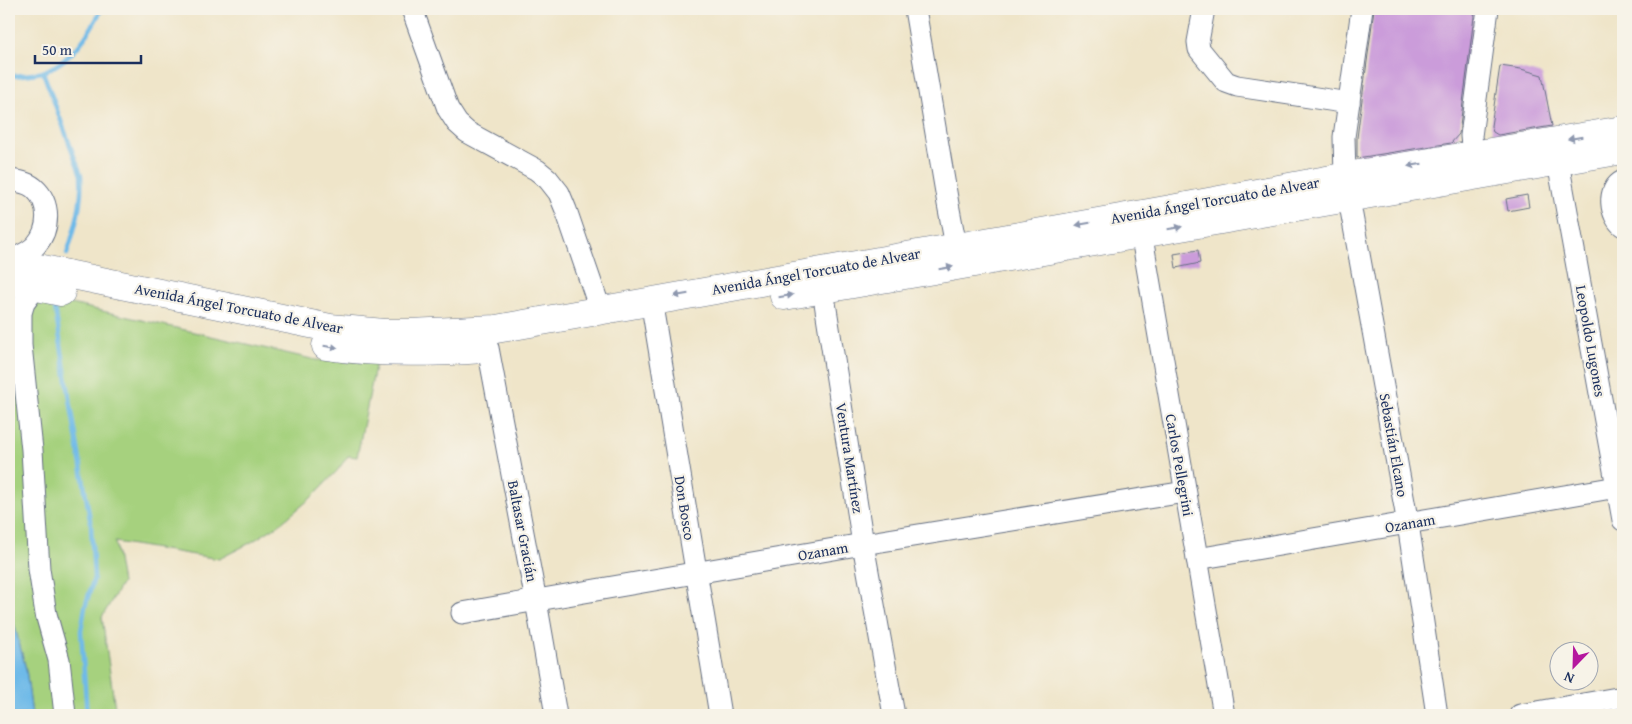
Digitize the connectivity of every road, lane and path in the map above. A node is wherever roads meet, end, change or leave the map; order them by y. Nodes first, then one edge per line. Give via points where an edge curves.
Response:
1 (412, 9) edge
2 (915, 9) edge
3 (1204, 9) edge
4 (1362, 9) edge
5 (1488, 9) edge
6 (1348, 103) junction
7 (1623, 130) edge
8 (1623, 150) edge
9 (1473, 155) junction
10 (1558, 162) junction
11 (9, 180) edge
12 (1623, 181) edge
13 (1347, 187) junction
14 (1140, 224) junction
15 (1623, 226) edge
16 (956, 246) junction
17 (9, 261) edge
18 (9, 281) edge
19 (36, 287) junction
20 (822, 290) junction
21 (653, 309) junction
22 (600, 310) junction
23 (488, 348) junction
24 (1621, 486) edge
25 (1184, 492) junction
26 (1623, 520) edge
27 (1408, 524) junction
28 (863, 544) junction
29 (1197, 559) junction
30 (696, 573) junction
31 (536, 601) junction
32 (462, 613) dead end
33 (1623, 697) edge
34 (65, 715) edge
35 (556, 715) edge
36 (720, 715) edge
37 (894, 715) edge
38 (1224, 715) edge
39 (1437, 715) edge
40 (1520, 715) edge

1 - 22 street via 448,109 458,123 467,132 537,170 558,193
2 - 16 street
3 - 6 street via 1199,49 1226,82
4 - 6 street, Sebastián Elcano
5 - 9 street via 1471,136
6 - 13 street, Sebastián Elcano via 1343,147
7 -> 9 main road, Avenida Ángel Torcuato de Alvear
8 - 10 main road, Avenida Ángel Torcuato de Alvear
9 -> 13 main road, Avenida Ángel Torcuato de Alvear
10 - 13 main road, Avenida Ángel Torcuato de Alvear
10 - 24 street, Leopoldo Lugones
11 - 17 street via 34,188 44,201 48,216 45,232 36,245
12 - 15 street via 1614,190 1611,204
13 - 14 main road, Avenida Ángel Torcuato de Alvear
13 - 27 street, Sebastián Elcano
14 -> 16 main road, Avenida Ángel Torcuato de Alvear
20 -> 14 main road, Avenida Ángel Torcuato de Alvear
14 - 25 street, Carlos Pellegrini
16 -> 21 main road, Avenida Ángel Torcuato de Alvear
17 - 22 main road, Avenida Ángel Torcuato de Alvear via 303,324 354,331 476,331
18 - 19 main road, Avenida Ángel Torcuato de Alvear
19 -> 23 main road, Avenida Ángel Torcuato de Alvear via 341,348 375,352
19 - 34 street via 21,313 21,345 32,450 39,569 46,614 59,660
21 -> 20 main road, Avenida Ángel Torcuato de Alvear
20 - 28 street, Ventura Martínez
21 - 22 main road, Avenida Ángel Torcuato de Alvear
21 - 23 main road, Avenida Ángel Torcuato de Alvear
21 - 30 street, Don Bosco
23 - 31 street, Baltasar Gracián
24 - 26 street, Leopoldo Lugones
24 - 27 street, Ozanam
25 - 28 street, Ozanam
25 - 29 street, Carlos Pellegrini
27 - 29 street, Ozanam
27 - 39 street, Sebastián Elcano
28 - 30 street, Ozanam
28 - 37 street, Ventura Martínez
29 - 38 street, Carlos Pellegrini
30 - 31 street, Ozanam
30 - 36 street, Don Bosco
31 - 32 street, Ozanam
31 - 35 street, Baltasar Gracián
33 - 40 street

